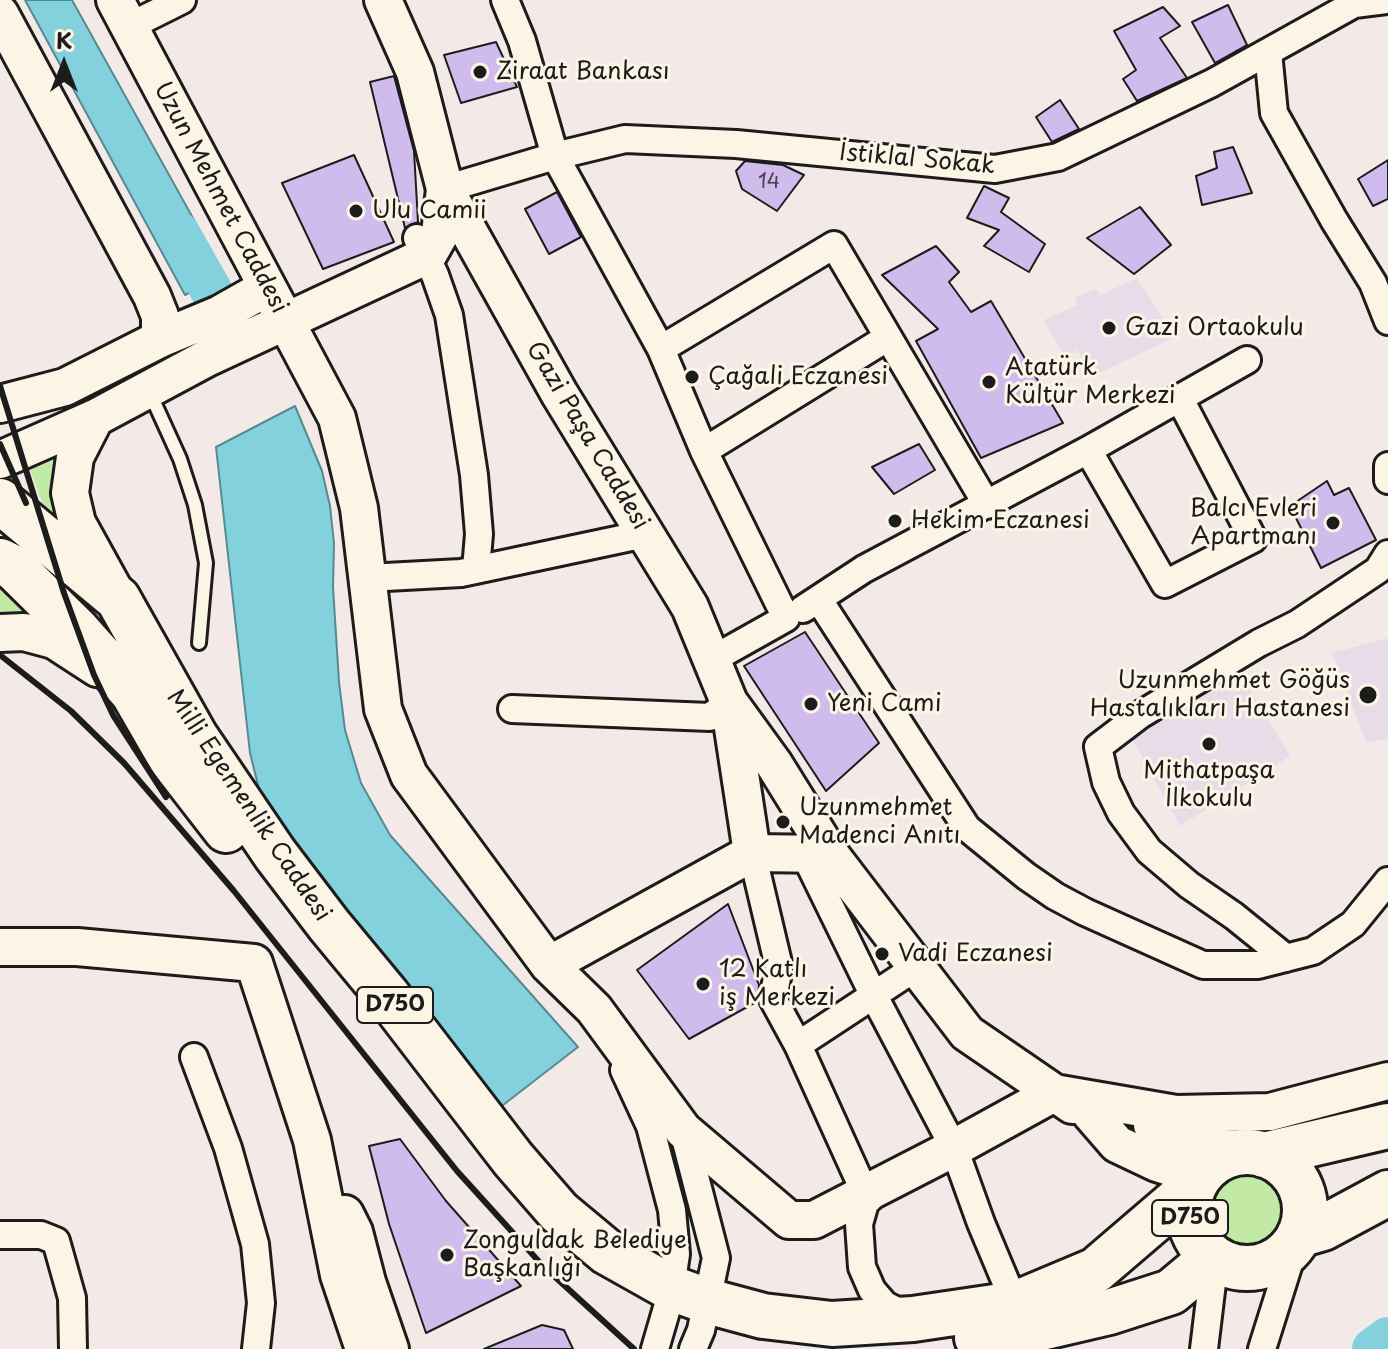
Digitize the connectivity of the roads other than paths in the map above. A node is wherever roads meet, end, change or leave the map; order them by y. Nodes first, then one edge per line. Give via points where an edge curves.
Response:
1 (182, 0) edge
2 (383, 0) edge
3 (505, 0) edge
4 (1386, 0) edge
5 (1352, 2) edge
6 (122, 13) edge
7 (0, 14) edge
8 (1268, 52) junction
9 (555, 156) junction
10 (445, 189) junction
11 (421, 247) junction
12 (266, 288) junction
13 (1388, 321) edge
14 (284, 322) junction
15 (887, 338) junction
16 (160, 339) junction
17 (661, 349) junction
18 (1247, 360) dead end
19 (65, 387) junction
20 (153, 388) junction
21 (0, 395) edge
22 (1180, 399) junction
23 (0, 404) edge
24 (95, 418) junction
25 (1088, 450) junction
26 (704, 451) junction
27 (0, 460) edge
28 (1388, 466) edge
29 (1388, 480) edge
30 (0, 501) edge
31 (987, 505) junction
32 (645, 534) junction
33 (1388, 554) edge
34 (0, 561) edge
35 (476, 569) junction
36 (367, 578) junction
37 (118, 599) junction
38 (819, 600) junction
39 (786, 618) junction
40 (0, 633) edge
41 (199, 643) dead end
42 (713, 659) junction
43 (133, 693) junction
44 (729, 702) junction
45 (512, 709) dead end
46 (752, 853) junction
47 (817, 854) junction
48 (1388, 881) edge
49 (0, 947) edge
50 (1286, 958) junction
51 (549, 965) junction
52 (918, 966) junction
53 (873, 994) junction
54 (594, 1009) junction
55 (798, 1045) junction
56 (194, 1057) dead end
57 (1388, 1081) edge
58 (1054, 1093) junction
59 (1091, 1114) junction
60 (1388, 1126) edge
61 (683, 1130) junction
62 (954, 1148) junction
63 (1254, 1154) junction
64 (318, 1165) junction
65 (1197, 1182) junction
66 (875, 1188) junction
67 (1388, 1193) edge
68 (0, 1235) edge
69 (1297, 1238) junction
70 (1214, 1258) junction
71 (682, 1322) edge
72 (1030, 1328) edge
73 (906, 1334) edge
74 (73, 1349) edge
75 (256, 1349) edge
76 (364, 1349) edge
77 (390, 1349) edge
78 (777, 1349) edge
79 (1204, 1349) edge
80 (1262, 1349) edge

1 - 6 street
2 - 10 street, Gazi Paşa Caddesi via 415,72
3 - 9 street
4 - 5 street, İstiklal Sokak
5 - 8 street, İstiklal Sokak
6 - 12 street, Uzun Mehmet Caddesi
7 - 16 street via 152,296 160,316
8 - 9 street, İstiklal Sokak via 1058,157 995,169 625,139
8 - 13 street via 1274,113 1373,283
9 - 10 street, İstiklal Sokak
9 - 17 street
10 - 11 street via 440,234
10 - 32 street, Gazi Paşa Caddesi
11 - 14 street, Uzun Mehmet Caddesi
11 - 35 street via 449,315 474,475
12 - 14 street, Uzun Mehmet Caddesi
12 - 16 street
14 - 20 street
14 - 36 street via 337,418 359,508
15 - 17 street via 834,245
15 - 26 street
15 - 31 street
16 - 19 street
17 - 26 street
18 - 22 street
19 - 21 street via 25,396
19 - 23 street
20 - 24 street
20 - 41 lane via 195,505 206,563
22 - 25 street
22 - 25 street via 1253,539 1165,584
24 - 27 street
24 - 37 street via 75,457 70,493 77,523
25 - 31 street
26 - 39 street
28 - 29 street
30 - 37 highway, Milli Egemenlik Caddesi / D750
31 - 38 street via 864,569
32 - 35 street
32 - 42 street, Gazi Paşa Caddesi via 690,607
33 - 50 street via 1378,570 1297,624 1140,715 1098,747 1121,813 1149,851
34 - 43 highway, D750 via 58,611
35 - 36 street
36 - 51 street via 383,709 409,775
37 - 71 highway, Milli Egemenlik Caddesi / D750 via 195,736 275,854 559,1212
38 - 39 street
38 - 50 street via 967,828 999,857 1055,896 1203,965 1258,965
39 - 42 street
40 - 43 street via 24,632 54,640
42 - 44 street, Gazi Paşa Caddesi
43 - 71 highway, D750 via 171,759 516,1204 564,1254 620,1293
44 - 45 street via 710,717
44 - 46 street
44 - 47 street, Gazi Paşa Caddesi via 774,764
46 - 47 street
46 - 51 street
46 - 55 street via 779,967 773,999
47 - 52 street, Gazi Paşa Caddesi
47 - 53 street
48 - 50 street via 1353,924 1313,951
49 - 64 street via 77,947 254,963
51 - 54 street
52 - 53 street
52 - 58 street, Gazi Paşa Caddesi via 967,1033
53 - 55 street
53 - 62 street
54 - 61 street
54 - 71 street via 650,1126 661,1165 672,1210
55 - 66 street
56 - 75 street via 228,1148 255,1244 261,1303
57 - 58 street via 1270,1112 1176,1114
58 - 59 street, Gazi Paşa Caddesi
58 - 62 street
59 - 63 street
59 - 65 street via 1117,1144
60 - 63 highway, D750
61 - 66 street via 789,1220 814,1220
61 - 71 street via 716,1258
62 - 66 street
62 - 72 street via 981,1223
63 - 65 highway, D750 via 1233,1153 1215,1161
63 - 69 highway via 1287,1168 1299,1184 1305,1202
64 - 76 street via 339,1275
64 - 77 street via 354,1232
65 - 70 highway, D750 via 1189,1210 1191,1229
65 - 72 highway, D750
66 - 73 street via 859,1224 862,1267 872,1290
67 - 69 highway, D750
68 - 74 street via 41,1235 56,1241 72,1298
69 - 70 highway, D750 via 1269,1264 1232,1266
69 - 80 street
70 - 72 highway, D750 via 1171,1292 1109,1312
70 - 79 street
71 - 73 highway, Milli Egemenlik Caddesi / D750 via 763,1316
71 - 78 highway, D750
72 - 73 highway, D750

